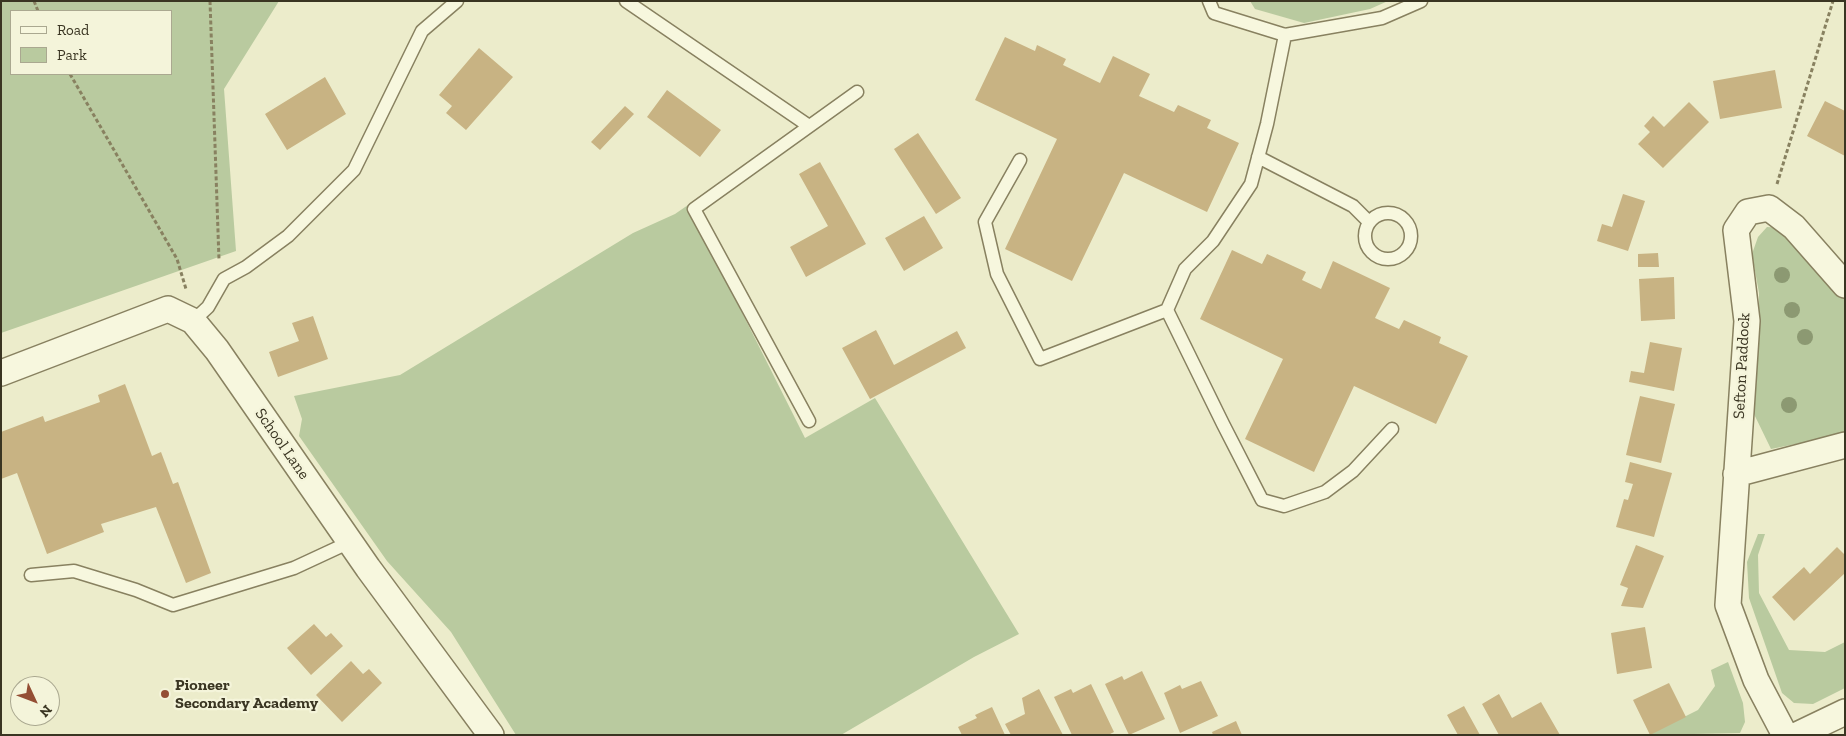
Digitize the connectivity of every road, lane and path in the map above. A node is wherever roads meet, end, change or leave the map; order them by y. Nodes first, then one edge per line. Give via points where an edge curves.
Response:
1 (210, 1) edge
2 (457, 1) edge
3 (626, 1) edge
4 (1209, 1) edge
5 (1421, 1) edge
6 (1833, 1) edge
7 (1286, 35) junction
8 (71, 75) edge
9 (857, 92) dead end
10 (809, 126) junction
11 (1258, 157) junction
12 (1020, 160) dead end
13 (1769, 208) junction
14 (1369, 222) dead end
15 (219, 261) dead end
16 (1845, 285) edge
17 (1167, 310) junction
18 (193, 321) junction
19 (1, 373) edge
20 (809, 421) dead end
21 (1392, 429) dead end
22 (1845, 445) edge
23 (1736, 474) junction
24 (350, 542) junction
25 (31, 575) dead end
26 (1845, 712) edge
27 (491, 735) edge
28 (1785, 735) edge
29 (1797, 735) edge

1 - 15 path
2 - 18 lane via 422,30 354,170 288,236 224,279 208,307
3 - 10 lane
4 - 7 lane via 1214,13
5 - 7 lane via 1382,18
6 - 13 path
7 - 11 lane
8 - 18 path via 177,259
9 - 10 lane
10 - 20 lane via 694,209
11 - 14 lane via 1353,206
11 - 17 lane via 1251,184 1213,241 1185,269
12 - 17 lane via 985,222 997,274 1040,359
13 - 16 street via 1794,227
13 - 23 street, Sefton Paddock via 1748,212 1736,230 1747,321
17 - 21 lane via 1262,500 1284,506 1325,492 1353,472
18 - 19 street, School Lane via 168,309
18 - 24 street, School Lane via 217,350
22 - 23 street
23 - 28 street, Sefton Paddock via 1728,605 1756,680
24 - 25 lane via 294,568 173,605 74,571
24 - 27 street, School Lane
26 - 29 street

